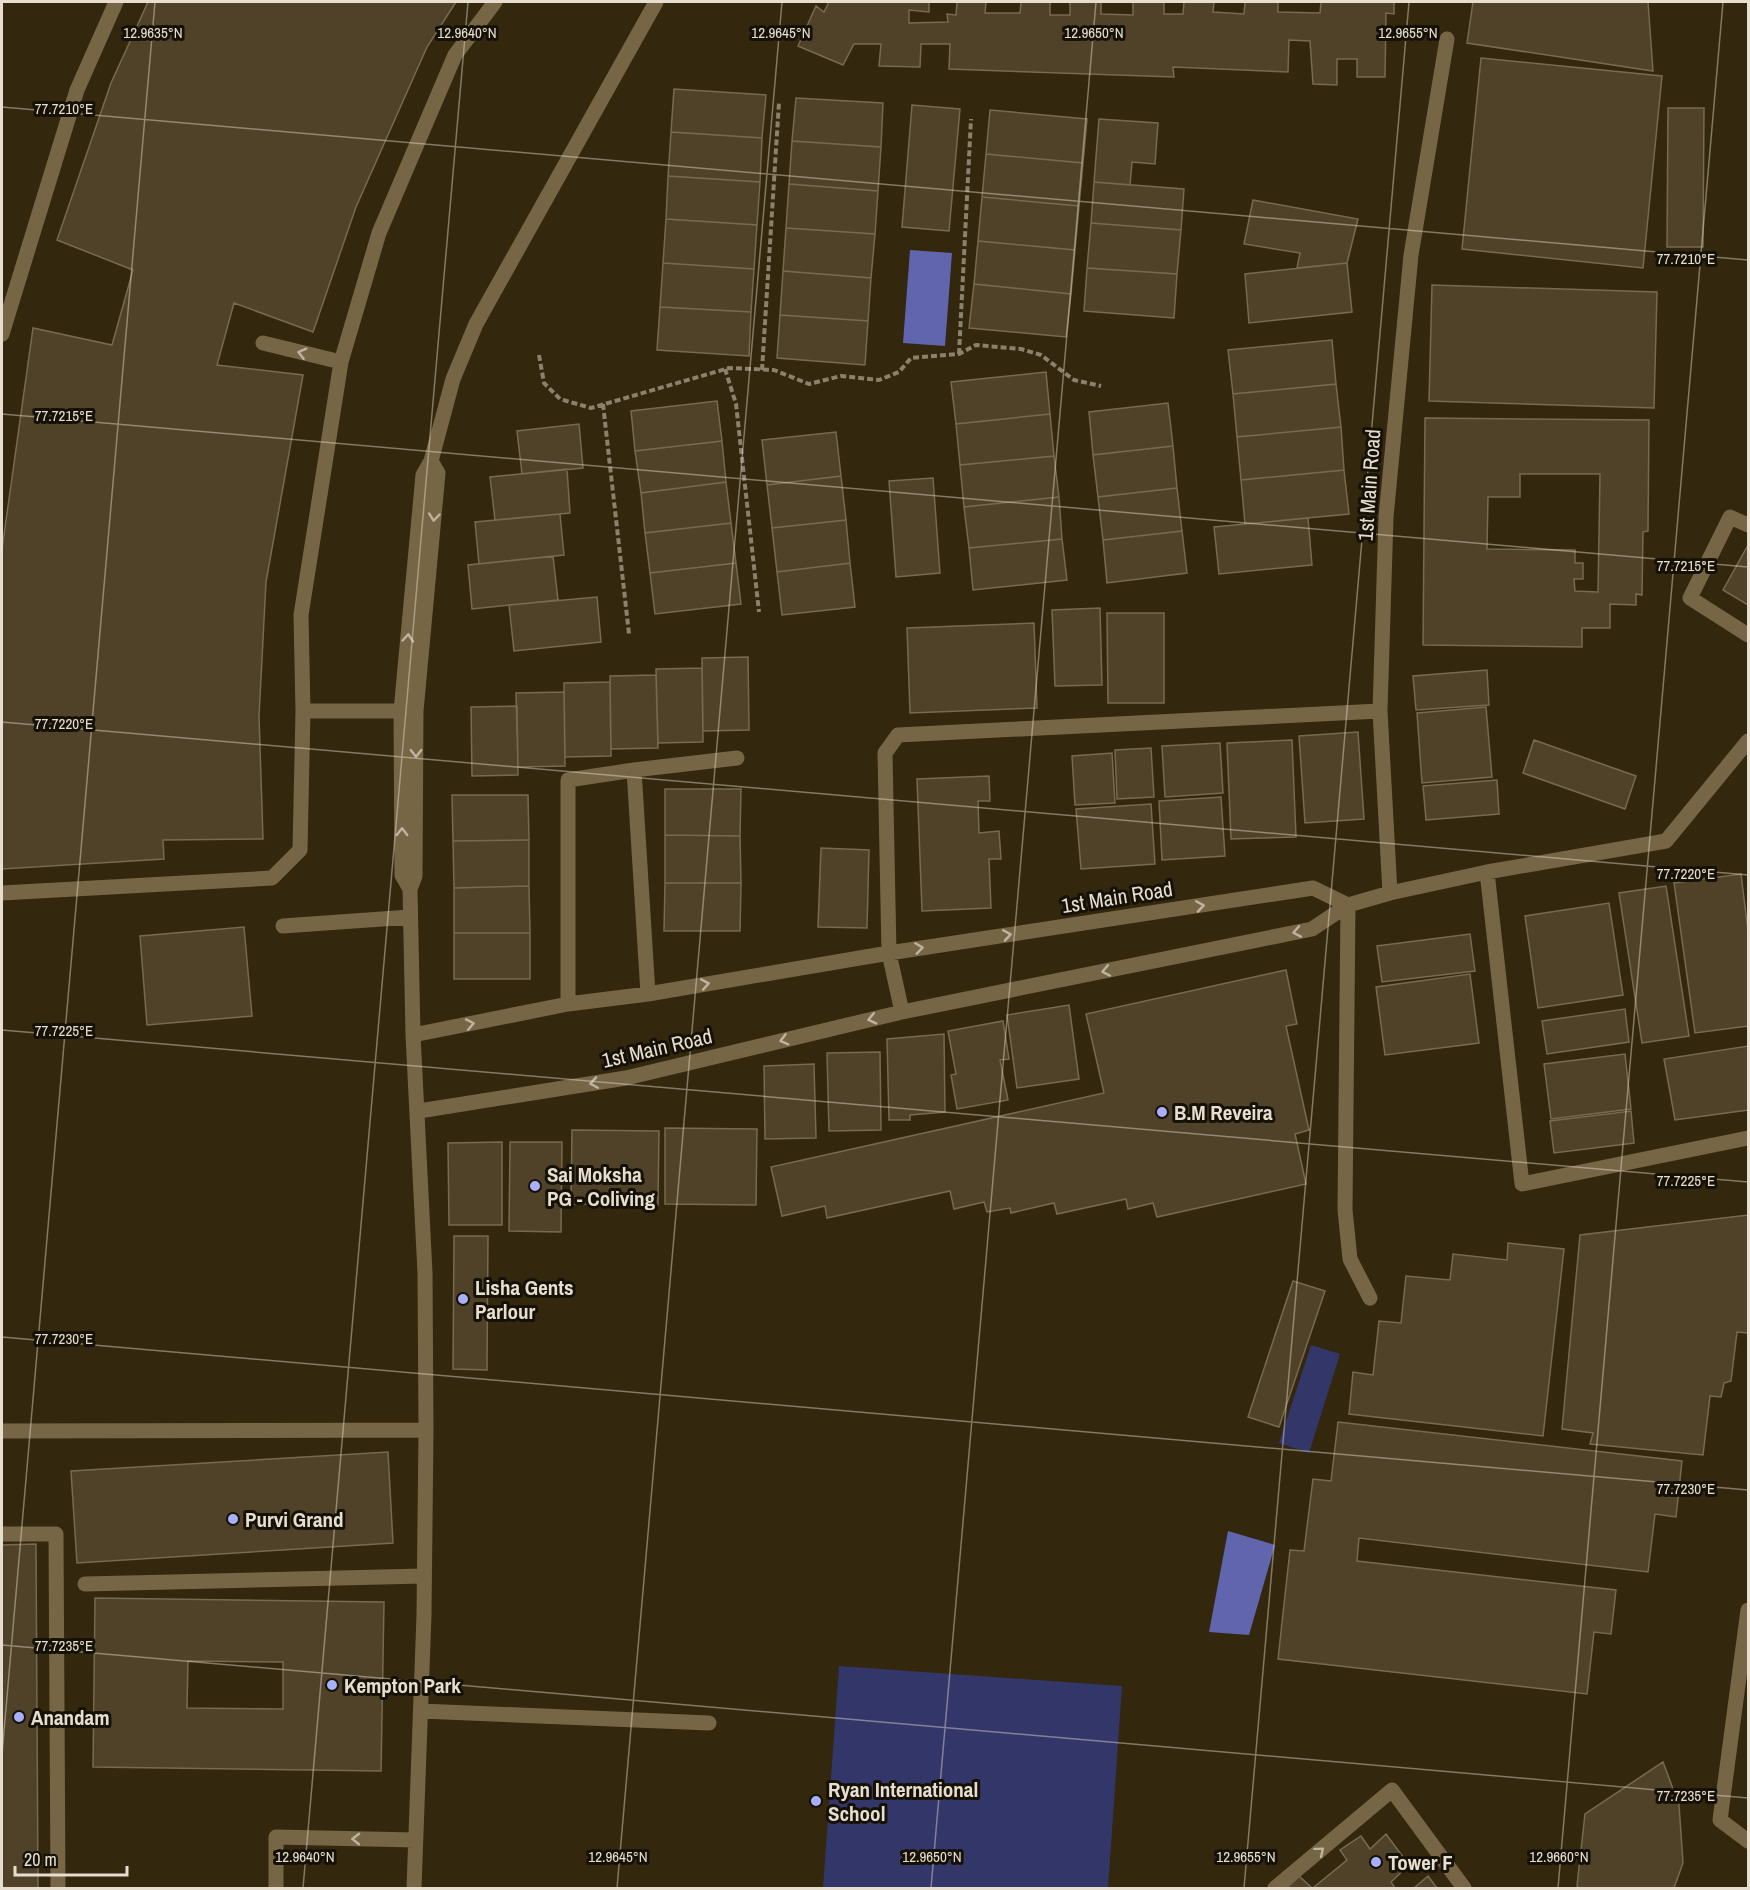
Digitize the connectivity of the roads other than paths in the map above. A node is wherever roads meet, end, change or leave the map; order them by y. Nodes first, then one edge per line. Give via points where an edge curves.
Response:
1 (116, 2) edge
2 (495, 2) edge
3 (656, 2) edge
4 (1447, 39) dead end
5 (2, 334) edge
6 (263, 343) dead end
7 (342, 362) junction
8 (1749, 525) edge
9 (1749, 635) edge
10 (303, 711) junction
11 (409, 711) junction
12 (1380, 711) junction
13 (1749, 741) edge
14 (737, 758) dead end
15 (634, 770) junction
16 (1487, 872) junction
17 (2, 893) edge
18 (1390, 893) junction
19 (1348, 905) junction
20 (410, 916) junction
21 (283, 926) dead end
22 (890, 953) junction
23 (648, 994) junction
24 (568, 1004) junction
25 (902, 1012) junction
26 (413, 1035) junction
27 (419, 1111) junction
28 (1749, 1138) edge
29 (1370, 1298) dead end
30 (426, 1430) junction
31 (2, 1431) edge
32 (2, 1534) edge
33 (424, 1576) junction
34 (85, 1584) dead end
35 (1749, 1610) edge
36 (421, 1711) junction
37 (708, 1723) dead end
38 (415, 1840) junction
39 (1749, 1841) edge
40 (58, 1888) edge
41 (276, 1888) edge
42 (414, 1888) edge
43 (1275, 1888) edge
44 (1464, 1888) edge

1 - 5 street via 77,90
2 - 7 street via 455,55 384,222
3 - 11 street via 476,324 453,379 431,461 438,473
4 - 12 street, 1st Main Road via 1410,267 1386,517
7 -> 6 street
7 - 10 street via 301,615
8 - 9 street via 1730,517 1690,598
10 - 11 street
10 - 17 street via 300,850 272,878
11 - 20 street via 415,876 410,889
12 - 18 street, 1st Main Road
12 - 22 street via 898,735 885,753
13 - 16 street via 1666,841
14 - 15 street
15 - 23 street
15 - 24 street via 568,780
16 - 18 street
16 - 28 street via 1522,1184
18 - 19 street, 1st Main Road
22 -> 19 street, 1st Main Road via 1313,888
19 -> 25 street, 1st Main Road via 1312,929
19 - 29 street via 1345,1210 1350,1259
20 - 21 street
20 - 26 street
23 -> 22 street, 1st Main Road
22 - 25 street
23 - 24 street, 1st Main Road
26 -> 24 street, 1st Main Road
25 -> 27 street, 1st Main Road via 626,1078
26 - 27 street
27 - 30 street via 426,1273
30 - 31 street
30 - 33 street
32 - 40 street via 56,1534
33 - 34 street
33 - 36 street
35 - 39 street via 1720,1820
36 - 37 street
36 - 38 street
38 -> 41 street via 276,1837
38 - 42 street
43 -> 44 street via 1392,1790

